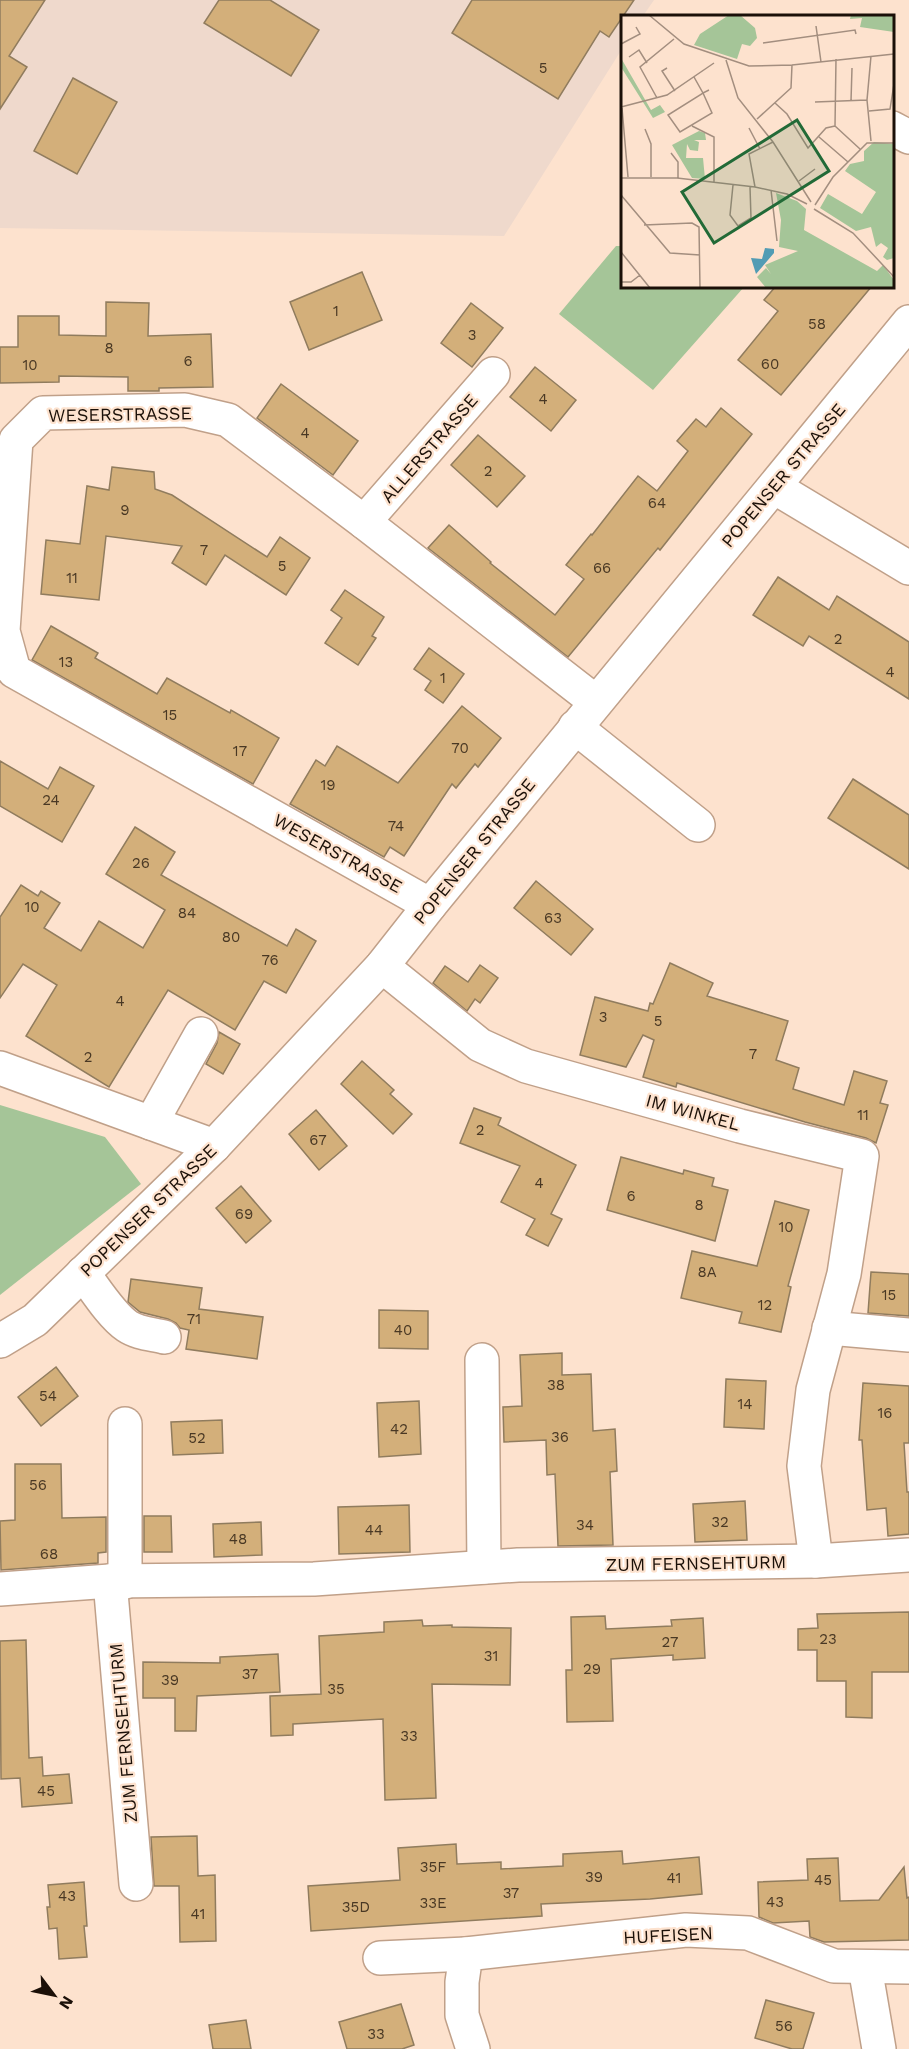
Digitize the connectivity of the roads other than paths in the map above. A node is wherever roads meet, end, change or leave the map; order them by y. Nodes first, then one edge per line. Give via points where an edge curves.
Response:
1 (894, 129) edge
2 (909, 137) edge
3 (909, 322) edge
4 (493, 374) dead end
5 (774, 487) junction
6 (364, 522) junction
7 (909, 568) edge
8 (596, 702) junction
9 (575, 727) junction
10 (698, 825) dead end
11 (430, 905) junction
12 (382, 966) junction
13 (201, 1034) dead end
14 (0, 1068) edge
15 (152, 1123) junction
16 (214, 1146) junction
17 (83, 1273) junction
18 (829, 1328) junction
19 (909, 1335) edge
20 (164, 1337) dead end
21 (0, 1341) edge
22 (482, 1360) dead end
23 (124, 1424) dead end
24 (909, 1555) edge
25 (816, 1561) junction
26 (484, 1567) junction
27 (118, 1581) junction
28 (0, 1589) edge
29 (136, 1884) dead end
30 (466, 1954) junction
31 (380, 1958) dead end
32 (865, 1967) junction
33 (909, 1967) edge
34 (473, 2049) edge
35 (879, 2049) edge

1 - 2 street
3 - 5 street, POPENSER STRASSE
4 - 6 street, ALLERSTRASSE
5 - 7 street
5 - 8 street, POPENSER STRASSE
6 - 8 street, WESERSTRASSE
6 - 11 street, WESERSTRASSE via 228,420 185,410 43,413 16,440 3,631 14,671
8 - 9 street, POPENSER STRASSE
9 - 10 street
9 - 11 street, POPENSER STRASSE
11 - 12 street, POPENSER STRASSE
12 - 16 street, POPENSER STRASSE
12 - 18 street, IM WINKEL via 480,1045 526,1066 862,1156 844,1274
13 - 15 street
14 - 15 street
15 - 16 street
16 - 17 street, POPENSER STRASSE
17 - 20 street via 128,1327
17 - 21 street, POPENSER STRASSE via 35,1320
18 - 19 street
18 - 25 street, IM WINKEL via 813,1390 804,1466
22 - 26 street
23 - 27 street, ZUM FERNSEHTURM
24 - 25 street, ZUM FERNSEHTURM
25 - 26 street, ZUM FERNSEHTURM
26 - 27 street, ZUM FERNSEHTURM via 314,1579
27 - 28 street, ZUM FERNSEHTURM
27 - 29 street, ZUM FERNSEHTURM
30 - 31 street, HUFEISEN
30 - 32 street, HUFEISEN via 686,1930 748,1933 834,1966
30 - 34 street via 462,2015
32 - 33 street, HUFEISEN
32 - 35 street

